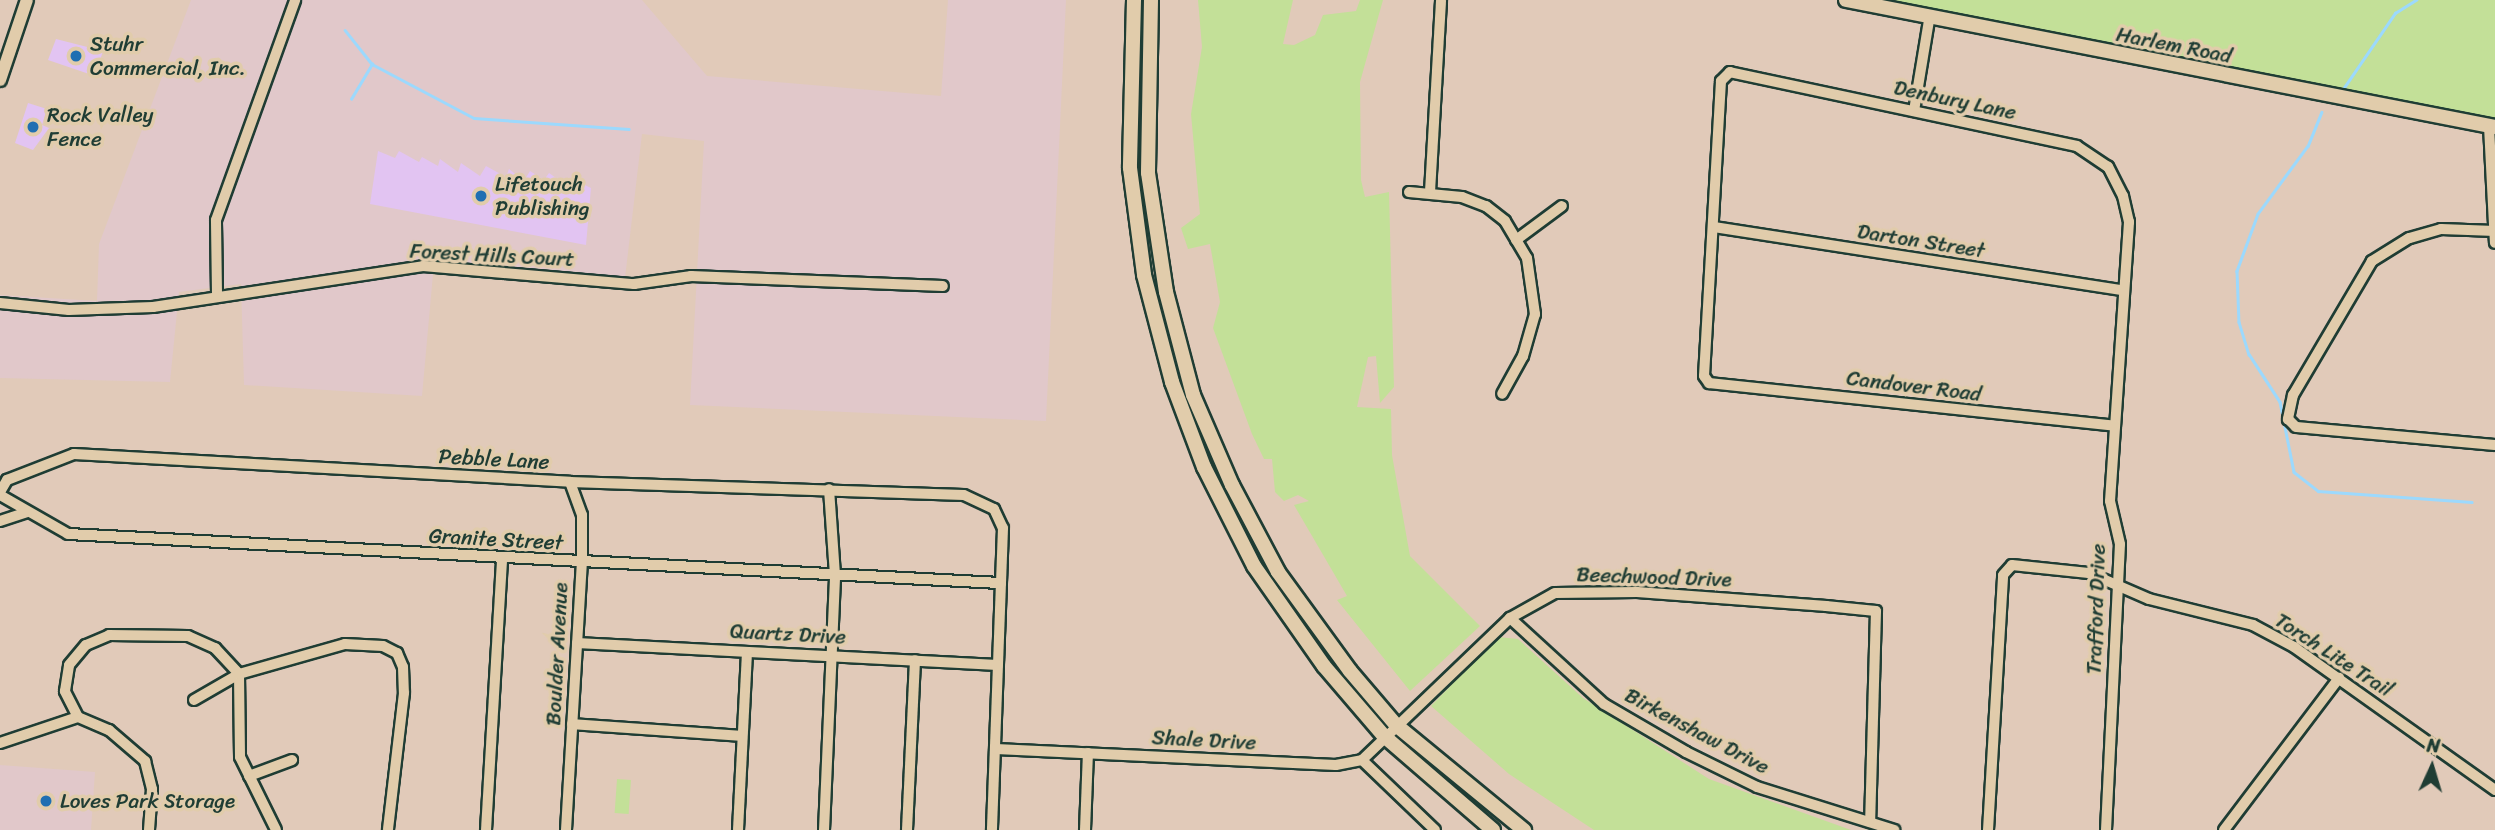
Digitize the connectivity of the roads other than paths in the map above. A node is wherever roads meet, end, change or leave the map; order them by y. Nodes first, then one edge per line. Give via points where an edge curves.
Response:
1 (27, 0) edge
2 (295, 0) edge
3 (1134, 0) edge
4 (1151, 0) edge
5 (1441, 0) edge
6 (1846, 0) edge
7 (1929, 20) junction
8 (0, 80) edge
9 (1914, 111) junction
10 (2492, 126) edge
11 (1409, 192) dead end
12 (1430, 192) junction
13 (1562, 206) dead end
14 (2129, 222) joint
15 (1714, 227) junction
16 (2494, 231) edge
17 (1516, 240) junction
18 (2495, 243) edge
19 (943, 286) dead end
20 (2123, 290) junction
21 (217, 294) junction
22 (0, 303) edge
23 (1502, 394) dead end
24 (2115, 426) junction
25 (2495, 445) edge
26 (570, 482) junction
27 (829, 489) junction
28 (0, 494) edge
29 (27, 512) junction
30 (0, 521) edge
31 (502, 559) junction
32 (582, 562) junction
33 (835, 575) junction
34 (1001, 583) junction
35 (2118, 587) junction
36 (1510, 618) junction
37 (577, 643) junction
38 (747, 652) junction
39 (831, 656) junction
40 (915, 660) junction
41 (997, 664) junction
42 (239, 674) junction
43 (2339, 678) junction
44 (194, 700) dead end
45 (78, 717) junction
46 (572, 724) junction
47 (1396, 724) junction
48 (742, 736) junction
49 (1384, 736) junction
50 (0, 743) edge
51 (996, 749) junction
52 (1088, 753) junction
53 (292, 760) dead end
54 (1362, 760) junction
55 (249, 776) junction
56 (2495, 790) edge
57 (1870, 822) junction
58 (149, 830) edge
59 (276, 830) edge
60 (388, 830) edge
61 (486, 830) edge
62 (566, 830) edge
63 (738, 830) edge
64 (824, 830) edge
65 (907, 830) edge
66 (992, 830) edge
67 (1085, 830) edge
68 (1435, 830) edge
69 (1493, 830) edge
70 (1524, 830) edge
71 (1894, 830) edge
72 (1988, 830) edge
73 (2106, 830) edge
74 (2224, 830) edge

1 - 8 street
2 - 21 street via 216,220
3 - 49 main road via 1130,168 1144,275 1171,382 1204,467 1254,566 1299,634
4 - 47 main road via 1148,173 1166,292 1193,395 1278,572
5 - 12 street
6 - 7 main road, Harlem Road
7 - 9 street
7 - 10 main road, Harlem Road
9 - 14 street, Denbury Lane via 2077,145 2108,167
9 - 15 street, Denbury Lane via 1730,72 1721,81
10 - 16 street
11 - 12 street
12 - 17 street via 1486,206
13 - 17 street
14 - 20 street, Trafford Drive
15 - 20 street, Darton Street
15 - 24 street, Candover Road via 1704,376 1709,383
16 - 18 street
16 - 25 street via 2441,229 2409,237 2372,261 2293,396 2288,419 2296,427
17 - 23 street via 1527,258 1535,314 1523,356
19 - 21 street, Forest Hills Court via 691,276 634,284 423,266
20 - 24 street, Trafford Drive
21 - 22 street, Forest Hills Court via 127,308
24 - 35 street, Trafford Drive via 2110,501 2120,544
26 - 27 street, Pebble Lane
26 - 28 street, Pebble Lane via 74,454 7,480
26 - 32 street, Boulder Avenue via 582,515
27 - 33 street
27 - 34 street, Pebble Lane via 964,495 995,509 1003,528
28 - 29 street, Granite Street
29 - 30 street
29 - 31 street, Granite Street via 68,534
31 - 32 street, Granite Street
31 - 61 street
32 - 33 street, Granite Street
32 - 37 street, Boulder Avenue
33 - 34 street, Granite Street
33 - 39 street
34 - 41 street
35 - 43 street, Torch Lite Trail via 2253,625
35 - 72 street, Torch Lite Trail via 2089,573 2011,565 2003,575
35 - 73 street, Trafford Drive
36 - 47 street, Beechwood Drive
36 - 57 street, Birkenshaw Drive via 1604,704 1686,752 1757,787
36 - 57 street, Beechwood Drive via 1555,593 1637,592 1876,611
37 - 38 street, Quartz Drive
37 - 46 street, Boulder Avenue
38 - 39 street, Quartz Drive
38 - 48 street
39 - 40 street, Quartz Drive
39 - 64 street
40 - 41 street, Quartz Drive
40 - 65 street
41 - 51 street
42 - 44 street
42 - 45 street via 215,649 188,636 108,635 86,645 69,665 65,691
42 - 55 street via 240,757
42 - 60 street via 345,644 397,653 404,693
43 - 56 street, Torch Lite Trail
43 - 74 street
45 - 50 street
45 - 58 street via 109,730 145,761 152,789
46 - 48 street
46 - 62 street, Boulder Avenue
47 - 49 street
47 - 70 main road
48 - 63 street
49 - 54 street
49 - 69 main road
51 - 52 street, Shale Drive
51 - 66 street
52 - 54 street, Shale Drive via 1336,765
52 - 67 street
53 - 55 street
54 - 68 street
55 - 59 street
57 - 71 street, Birkenshaw Drive

